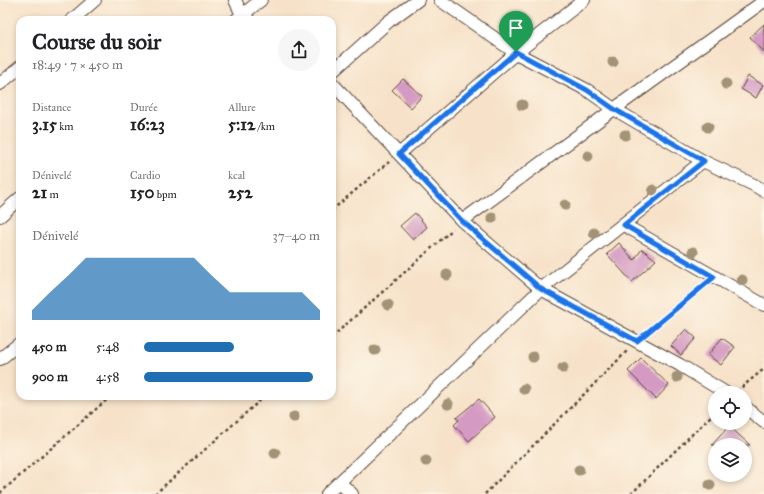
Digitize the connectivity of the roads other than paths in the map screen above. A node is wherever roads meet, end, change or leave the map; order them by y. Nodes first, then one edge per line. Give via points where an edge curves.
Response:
1 (95, 0) edge
2 (235, 0) edge
3 (261, 0) edge
4 (418, 0) edge
5 (440, 0) edge
6 (584, 0) edge
7 (764, 1) edge
8 (77, 16) edge
9 (241, 16) edge
10 (244, 16) edge
11 (516, 52) junction
12 (336, 68) edge
13 (16, 70) edge
14 (0, 84) edge
15 (336, 87) edge
16 (614, 109) junction
17 (399, 154) junction
18 (704, 161) junction
19 (764, 191) edge
20 (16, 202) edge
21 (0, 216) edge
22 (462, 221) junction
23 (624, 225) junction
24 (541, 289) junction
25 (764, 305) edge
26 (16, 346) edge
27 (0, 359) edge
28 (714, 386) edge
29 (752, 413) edge
30 (764, 422) edge
31 (340, 483) junction
32 (327, 494) edge
33 (352, 494) edge

1 - 8 street
2 - 9 street
3 - 10 street
4 - 12 street via 389,21
5 - 11 street
6 - 11 street
7 - 16 street
11 - 16 street via 587,90
11 - 17 street
13 - 14 street
15 - 17 street
16 - 18 street
16 - 22 street
17 - 22 street
18 - 19 street
18 - 23 street
20 - 21 street
22 - 24 street
23 - 24 street
23 - 25 street
24 - 28 street
24 - 31 street
26 - 27 street
29 - 30 street
31 - 32 street
31 - 33 street

